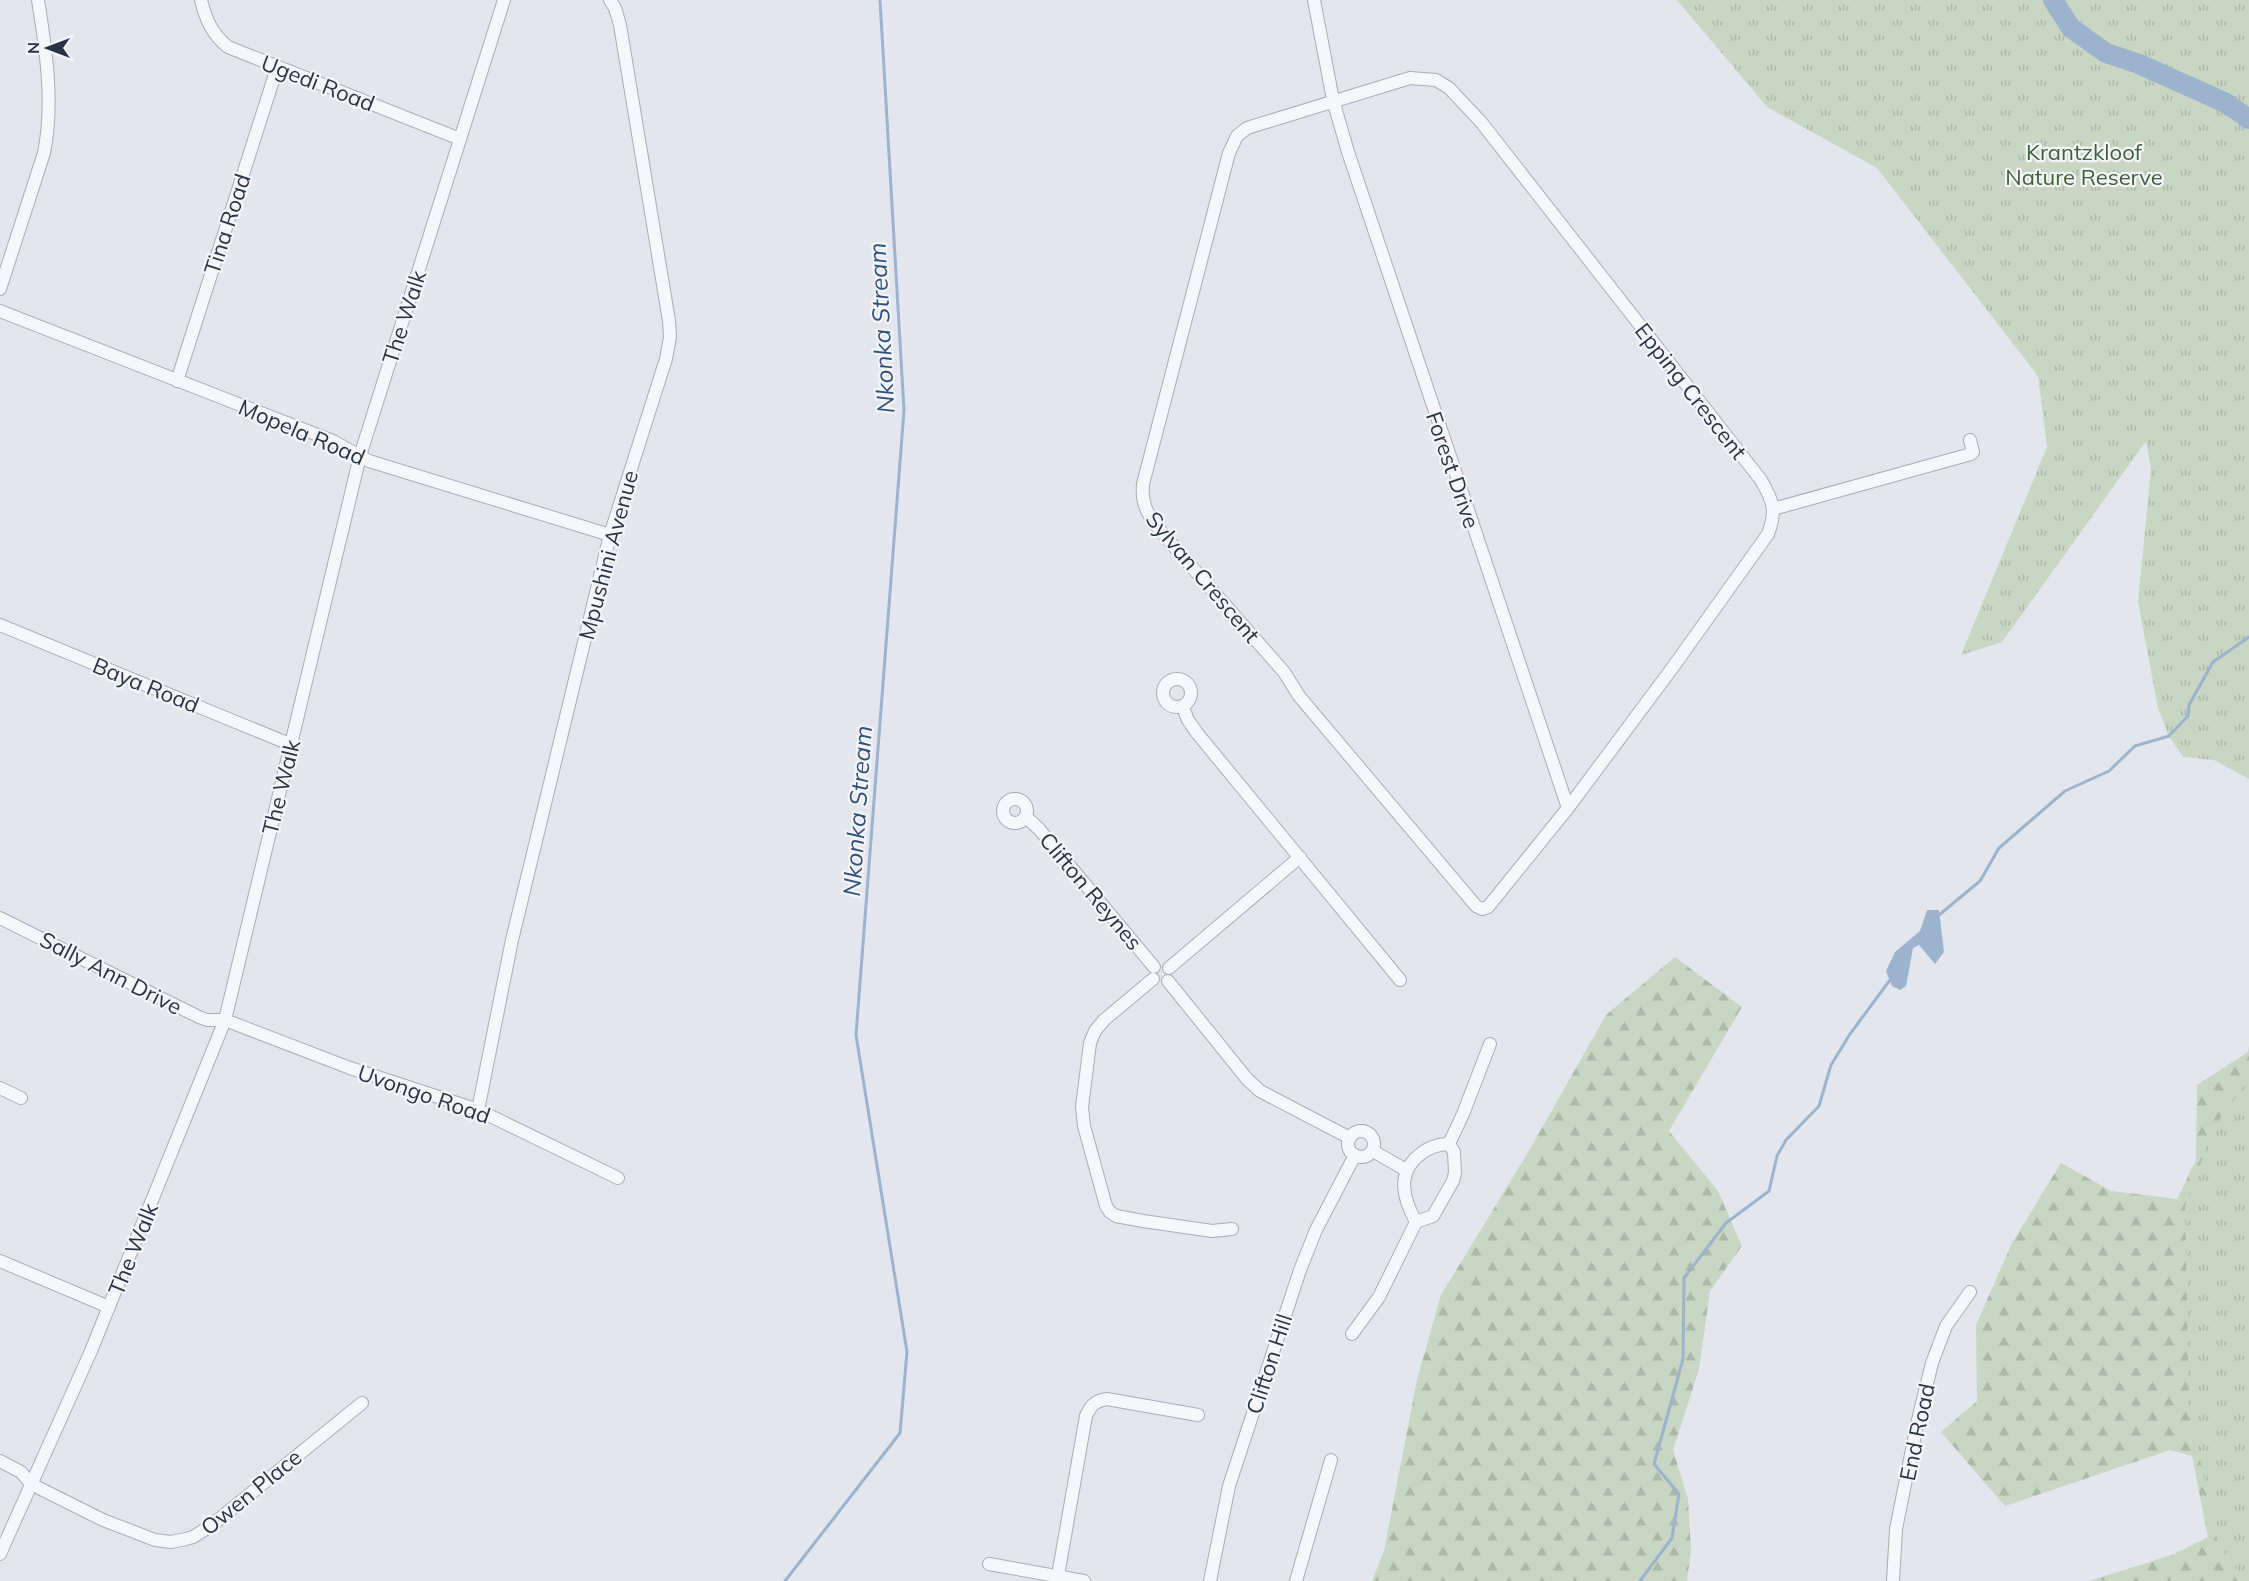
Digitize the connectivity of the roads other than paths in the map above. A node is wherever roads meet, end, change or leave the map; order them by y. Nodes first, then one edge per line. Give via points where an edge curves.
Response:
1 (38, 0) edge
2 (201, 0) edge
3 (504, 0) edge
4 (610, 0) edge
5 (1314, 0) edge
6 (277, 68) junction
7 (1334, 100) junction
8 (460, 139) junction
9 (0, 289) edge
10 (0, 311) edge
11 (177, 381) junction
12 (1970, 440) dead end
13 (360, 456) junction
14 (1773, 509) junction
15 (610, 535) junction
16 (0, 625) edge
17 (1183, 708) dead end
18 (292, 745) junction
19 (1568, 808) junction
20 (1026, 817) dead end
21 (1300, 857) junction
22 (0, 918) edge
23 (1169, 968) junction
24 (1154, 973) junction
25 (1400, 980) dead end
26 (1168, 981) junction
27 (225, 1020) junction
28 (1490, 1044) dead end
29 (0, 1088) edge
30 (21, 1098) dead end
31 (478, 1110) junction
32 (1350, 1138) junction
33 (1449, 1144) junction
34 (1373, 1151) junction
35 (1355, 1155) junction
36 (1406, 1170) junction
37 (618, 1178) dead end
38 (1416, 1222) junction
39 (1232, 1229) dead end
40 (0, 1261) edge
41 (1970, 1292) dead end
42 (109, 1307) junction
43 (1352, 1334) dead end
44 (362, 1403) dead end
45 (1198, 1415) dead end
46 (1330, 1460) dead end
47 (0, 1461) edge
48 (31, 1484) junction
49 (0, 1554) edge
50 (989, 1564) dead end
51 (1058, 1579) edge
52 (1084, 1581) edge
53 (1210, 1581) edge
54 (1296, 1581) edge
55 (1893, 1581) edge

1 - 9 street via 46,59 48,132
2 - 6 street, Ugedi Road via 216,37 228,47
3 - 8 street, The Walk
4 - 15 street, Mpushini Avenue via 622,36 670,338
5 - 7 street, Forest Drive
6 - 8 street, Ugedi Road
6 - 11 street, Tina Road
7 - 14 street, Epping Crescent via 1410,78 1436,80 1460,97 1761,480
7 - 19 street, Forest Drive via 1427,392
7 - 19 street, Sylvan Crescent via 1247,128 1237,136 1228,153 1142,498 1163,534 1284,672 1299,696 1476,906 1488,907
8 - 13 street, The Walk
10 - 11 street, Mopela Road
11 - 13 street, Mopela Road via 333,441
12 - 14 street via 1971,454
13 - 15 street, Mopela Road
13 - 18 street, The Walk
14 - 19 street via 1768,534
15 - 31 street, Mpushini Avenue via 512,940
16 - 18 street, Baya Road
17 - 21 street via 1197,733
18 - 27 street, The Walk
20 - 24 street, Clifton Reynes
21 - 23 street
21 - 25 street
22 - 27 street, Sally Ann Drive via 199,1017
23 - 24 street, Clifton Reynes via 1160,964
23 - 26 street
24 - 26 street via 1162,984
24 - 39 street via 1104,1020 1090,1043 1082,1107 1106,1206 1116,1216 1143,1221 1212,1232
26 - 32 street via 1260,1091
27 - 31 street, Uvongo Road via 350,1068
27 - 42 street, The Walk
28 - 33 street
29 - 30 street
31 - 37 street, Uvongo Road
32 - 34 street via 1366,1132 1374,1142
32 - 35 street via 1349,1149
33 - 36 street via 1420,1154
33 - 38 street via 1454,1152 1453,1181 1433,1216
34 - 35 street via 1363,1157
34 - 36 street
35 - 53 street, Clifton Hill via 1300,1270 1229,1486
36 - 38 street via 1404,1194
38 - 43 street via 1379,1297
40 - 42 street
41 - 55 street, End Road via 1946,1326 1932,1363 1896,1529
42 - 48 street, The Walk
44 - 48 street, Owen Place via 193,1538 154,1540
45 - 51 street via 1107,1399 1090,1405
46 - 54 street
47 - 48 street, Owen Place via 21,1472
48 - 49 street, The Walk
50 - 51 street
51 - 52 street

